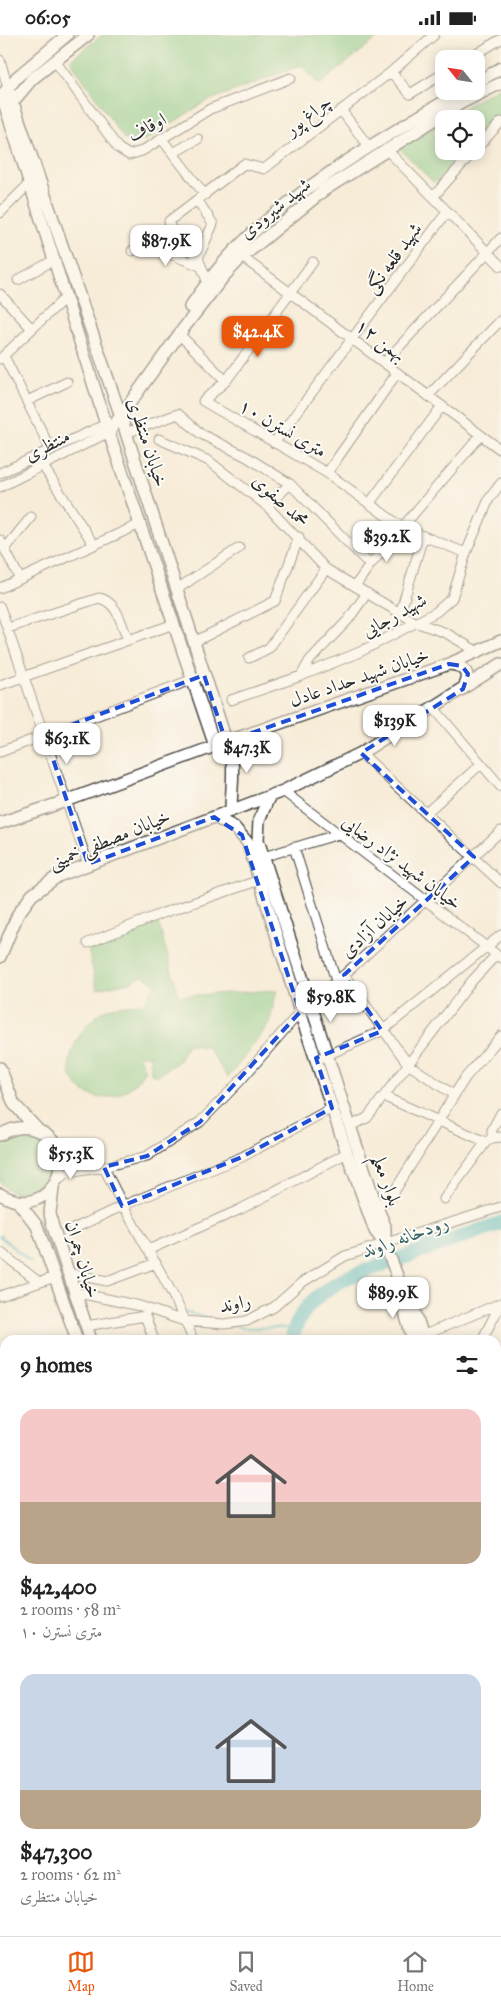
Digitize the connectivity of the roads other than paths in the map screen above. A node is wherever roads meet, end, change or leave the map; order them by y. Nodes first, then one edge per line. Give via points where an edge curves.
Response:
1 (67, 35) edge
2 (88, 35) edge
3 (434, 35) edge
4 (501, 39) edge
5 (483, 50) edge
6 (0, 60) edge
7 (55, 61) junction
8 (501, 68) edge
9 (390, 72) junction
10 (291, 78) dead end
11 (485, 78) edge
12 (435, 79) edge
13 (501, 83) edge
14 (3, 88) edge
15 (14, 100) junction
16 (447, 100) edge
17 (341, 110) junction
18 (3, 114) edge
19 (499, 127) edge
20 (162, 138) junction
21 (198, 139) dead end
22 (485, 140) edge
23 (369, 147) junction
24 (386, 149) junction
25 (173, 153) junction
26 (466, 160) edge
27 (29, 184) junction
28 (433, 197) junction
29 (201, 198) junction
30 (447, 212) junction
31 (0, 213) edge
32 (501, 238) edge
33 (132, 251) dead end
34 (487, 252) junction
35 (242, 257) junction
36 (54, 260) junction
37 (199, 262) junction
38 (313, 262) dead end
39 (501, 266) edge
40 (18, 280) dead end
41 (208, 283) junction
42 (0, 294) edge
43 (291, 294) junction
44 (66, 297) junction
45 (501, 320) edge
46 (32, 329) junction
47 (179, 334) junction
48 (353, 340) junction
49 (2, 357) edge
50 (384, 363) junction
51 (397, 373) junction
52 (226, 381) junction
53 (67, 382) dead end
54 (428, 395) junction
55 (27, 401) junction
56 (442, 406) junction
57 (119, 411) junction
58 (107, 428) junction
59 (126, 433) junction
60 (481, 435) junction
61 (159, 439) dead end
62 (274, 443) junction
63 (50, 450) junction
64 (501, 450) edge
65 (43, 466) junction
66 (0, 473) edge
67 (327, 473) junction
68 (501, 483) edge
69 (290, 485) junction
70 (0, 487) edge
71 (369, 504) junction
72 (267, 506) junction
73 (31, 517) dead end
74 (140, 524) junction
75 (403, 528) junction
76 (299, 537) junction
77 (423, 537) junction
78 (0, 540) edge
79 (94, 545) junction
80 (239, 548) dead end
81 (5, 549) junction
82 (466, 553) junction
83 (370, 565) junction
84 (326, 569) junction
85 (20, 579) junction
86 (355, 586) junction
87 (0, 588) edge
88 (177, 589) junction
89 (367, 593) junction
90 (0, 607) edge
91 (400, 613) junction
92 (415, 621) junction
93 (174, 624) junction
94 (8, 628) junction
95 (128, 640) junction
96 (194, 642) junction
97 (498, 642) edge
98 (478, 652) junction
99 (249, 658) dead end
100 (501, 662) edge
101 (449, 664) junction
102 (204, 675) junction
103 (301, 676) junction
104 (25, 677) junction
105 (193, 680) junction
106 (0, 685) edge
107 (463, 689) junction
108 (231, 700) dead end
109 (433, 707) junction
110 (45, 735) junction
111 (221, 744) junction
112 (0, 752) edge
113 (361, 753) junction
114 (482, 764) junction
115 (501, 787) edge
116 (283, 791) junction
117 (269, 797) junction
118 (66, 801) junction
119 (231, 811) junction
120 (426, 813) junction
121 (214, 817) junction
122 (0, 823) edge
123 (501, 831) edge
124 (338, 834) junction
125 (294, 847) junction
126 (263, 857) junction
127 (474, 857) junction
128 (88, 864) junction
129 (260, 880) junction
130 (501, 883) edge
131 (426, 901) junction
132 (501, 935) edge
133 (88, 943) dead end
134 (486, 947) junction
135 (499, 956) edge
136 (0, 957) edge
137 (344, 975) junction
138 (336, 981) junction
139 (311, 1002) junction
140 (300, 1012) junction
141 (382, 1031) junction
142 (501, 1036) edge
143 (322, 1057) junction
144 (408, 1064) junction
145 (0, 1068) edge
146 (4, 1091) edge
147 (454, 1095) junction
148 (385, 1097) junction
149 (332, 1108) junction
150 (501, 1113) edge
151 (438, 1121) junction
152 (350, 1126) junction
153 (38, 1130) junction
154 (0, 1131) edge
155 (493, 1139) edge
156 (347, 1153) junction
157 (104, 1167) junction
158 (55, 1183) junction
159 (444, 1199) dead end
160 (7, 1200) edge
161 (376, 1205) junction
162 (122, 1206) junction
163 (501, 1207) edge
164 (73, 1229) dead end
165 (386, 1244) junction
166 (148, 1251) junction
167 (0, 1252) edge
168 (156, 1263) junction
169 (67, 1273) junction
170 (55, 1277) junction
171 (39, 1282) junction
172 (74, 1292) junction
173 (0, 1296) edge
174 (501, 1303) edge
175 (184, 1321) junction
176 (86, 1327) junction
177 (75, 1335) edge
178 (88, 1335) edge
179 (152, 1335) edge
180 (190, 1335) edge
181 (416, 1335) edge
182 (425, 1335) edge
183 (485, 1335) edge

1 - 14 main road
2 - 7 main road
3 - 9 street, چراغ پور
4 - 5 street
6 - 14 street
7 - 15 main road via 32,79
7 - 20 street, اوقاف via 118,148 129,155
8 - 11 main road
9 - 12 street via 410,94
9 - 17 street, چراغ پور
10 - 20 street, اوقاف via 210,109
13 - 24 main road, شهید شیرودی via 461,103
14 - 15 main road, خیابان منتظری
14 - 18 main road, خیابان منتظری
15 - 18 main road
15 - 57 main road, خیابان منتظری
16 - 23 main road, شهید شیرودی
17 - 23 street
17 - 29 street, چراغ پور via 264,169 244,164
18 - 27 main road, خیابان منتظری
19 - 22 street
20 - 25 street
21 - 25 street
23 - 41 main road, شهید شیرودی via 263,223 238,246
24 - 28 street
24 - 35 main road, شهید شیرودی via 324,190
25 - 29 street
26 - 28 street
27 - 31 street
27 - 36 main road, خیابان منتظری
28 - 30 street
29 - 37 street via 213,224
29 - 37 street via 168,224
30 - 34 street
30 - 48 street, شهید قلعه نگی
32 - 34 street
33 - 37 street via 143,244 162,253
34 - 39 street
34 - 50 street
35 - 43 street, ۱۲ بهمن
35 - 47 main road, شهید شیرودی
36 - 40 street
36 - 44 main road, خیابان منتظری
37 - 41 street
38 - 43 street, ۱۰ متری نسترن
41 - 57 main road, شهید شیرودی
42 - 46 street
43 - 48 street, ۱۲ بهمن
43 - 52 street, ۱۰ متری نسترن
44 - 46 street
44 - 58 main road, خیابان منتظری
45 - 54 street
46 - 49 street
47 - 52 street
47 - 57 main road, شهید شیرودی
48 - 50 street, ۱۲ بهمن
48 - 62 street, شهید قلعه نگی
49 - 55 street
50 - 51 street, ۱۲ بهمن
51 - 54 street, ۱۲ بهمن
51 - 67 street
52 - 62 street, ۱۰ متری نسترن via 203,401
53 - 55 street
54 - 56 street, ۱۲ بهمن
55 - 63 street
56 - 60 street, ۱۲ بهمن
56 - 71 street
57 - 58 main road
57 - 59 main road, خیابان منتظری
58 - 63 street, منتظری
58 - 65 street, منتظری
58 - 74 main road, خیابان منتظری
59 - 69 street via 178,414 201,435 247,457
59 - 88 main road, خیابان منتظری
60 - 64 street, ۱۲ بهمن
60 - 75 street
61 - 72 street, محمد صفوی via 209,461
62 - 67 street, ۱۰ متری نسترن
63 - 66 street, منتظری
65 - 70 street, منتظری
65 - 79 street
67 - 71 street, ۱۰ متری نسترن
68 - 82 street, شهید رجایی via 489,499
69 - 72 street
69 - 83 street
71 - 75 street, ۱۰ متری نسترن
72 - 76 street, محمد صفوی
73 - 81 street
74 - 79 street
74 - 93 main road, خیابان منتظری
75 - 77 street, ۱۰ متری نسترن
75 - 83 street
76 - 84 street, محمد صفوی
76 - 96 street via 275,601
77 - 82 street, ۱۰ متری نسترن
77 - 91 street
78 - 81 street
79 - 85 street
80 - 88 street
81 - 85 street
82 - 92 street, شهید رجایی via 452,598 436,612
83 - 86 street
84 - 86 street, محمد صفوی
84 - 99 street via 269,648
85 - 87 street
86 - 89 street, محمد صفوی
88 - 96 main road, خیابان منتظری
89 - 91 street, محمد صفوی
89 - 103 street via 348,620 310,660
90 - 94 street
91 - 92 street, محمد صفوی
92 - 98 street, محمد صفوی via 446,633
92 - 103 street, شهید رجایی via 360,652
93 - 95 street
93 - 105 main road, خیابان منتظری
94 - 95 street via 99,598 114,605
94 - 104 street
95 - 104 street
96 - 102 main road, خیابان منتظری
97 - 98 main road, خیابان شهید حداد عادل
97 - 100 main road via 490,654 491,658
98 - 101 main road, خیابان شهید حداد عادل
100 - 107 main road
101 - 107 main road via 466,670 468,678
101 - 111 main road, خیابان شهید حداد عادل
102 - 105 street
102 - 111 main road, خیابان منتظری
103 - 108 street, شهید رجایی
104 - 106 street
104 - 110 street
105 - 110 street
105 - 111 main road, خیابان منتظری
107 - 109 main road
109 - 113 main road
109 - 114 street
110 - 112 street
110 - 118 street
111 - 118 main road, خیابان شهید حداد عادل
111 - 119 main road, خیابان منتظری via 232,759
113 - 116 main road
113 - 120 street
114 - 115 street
114 - 120 street
116 - 117 main road
116 - 124 street, خیابان شهید نژاد رضایی
117 - 119 main road, خیابان مصطفی خمینی
117 - 126 main road, بلوار معلم via 257,829
118 - 122 main road, خیابان شهید حداد عادل
118 - 128 street
119 - 121 main road, خیابان مصطفی خمینی
120 - 127 street
121 - 128 main road, خیابان مصطفی خمینی
121 - 129 main road, بلوار معلم via 242,835 248,843
123 - 127 street, خیابان آزادی
124 - 125 street
124 - 131 street, خیابان شهید نژاد رضایی
125 - 126 street
125 - 138 street
126 - 139 main road, بلوار معلم
127 - 130 street
127 - 131 street, خیابان آزادی
128 - 136 main road, خیابان مصطفی خمینی via 58,876 32,895 18,914
129 - 133 street via 162,913
129 - 140 main road, بلوار معلم
131 - 134 street, خیابان شهید نژاد رضایی
131 - 137 street, خیابان آزادی
132 - 134 street
134 - 135 street, خیابان شهید نژاد رضایی
134 - 141 street
135 - 144 street via 471,982
137 - 138 street, خیابان آزادی
137 - 141 street
138 - 139 street, خیابان آزادی
139 - 140 street, خیابان آزادی
139 - 143 main road, بلوار معلم
140 - 143 main road, بلوار معلم
140 - 157 street, خیابان آزادی via 200,1122 147,1156
141 - 143 street
141 - 144 street
142 - 147 street via 480,1058
143 - 149 main road, بلوار معلم
143 - 152 main road, بلوار معلم
144 - 147 street
144 - 148 street
145 - 146 main road, خیابان چمران
146 - 153 main road, خیابان چمران
147 - 151 street
148 - 151 street
148 - 152 street via 368,1118
149 - 156 main road, بلوار معلم
149 - 162 street via 242,1157
150 - 155 street via 492,1131
151 - 155 street
151 - 161 street via 389,1200
152 - 161 main road, بلوار معلم
153 - 154 main road via 19,1127
153 - 158 main road, خیابان چمران via 58,1150 60,1170
155 - 159 street
156 - 165 main road, بلوار معلم via 375,1231
156 - 166 street via 241,1209
157 - 158 street, خیابان آزادی via 68,1173
157 - 162 street
158 - 160 main road via 37,1199
158 - 169 main road, خیابان چمران via 50,1213
160 - 170 main road, خیابان چمران via 37,1226
161 - 165 main road, بلوار معلم via 385,1226
162 - 164 street
162 - 166 street
163 - 165 street, راوند
165 - 175 street, راوند via 345,1256 301,1283 274,1307 247,1321 224,1324
165 - 181 main road via 405,1297 413,1306
166 - 168 street
167 - 171 street
168 - 169 street via 107,1281
168 - 175 street
169 - 172 main road, خیابان چمران
170 - 171 street
170 - 177 main road, خیابان چمران
171 - 173 street
172 - 175 street, راوند via 140,1306
172 - 176 main road, خیابان چمران
174 - 182 street
174 - 183 street
175 - 180 street
176 - 178 main road, خیابان چمران
176 - 179 street via 145,1316

